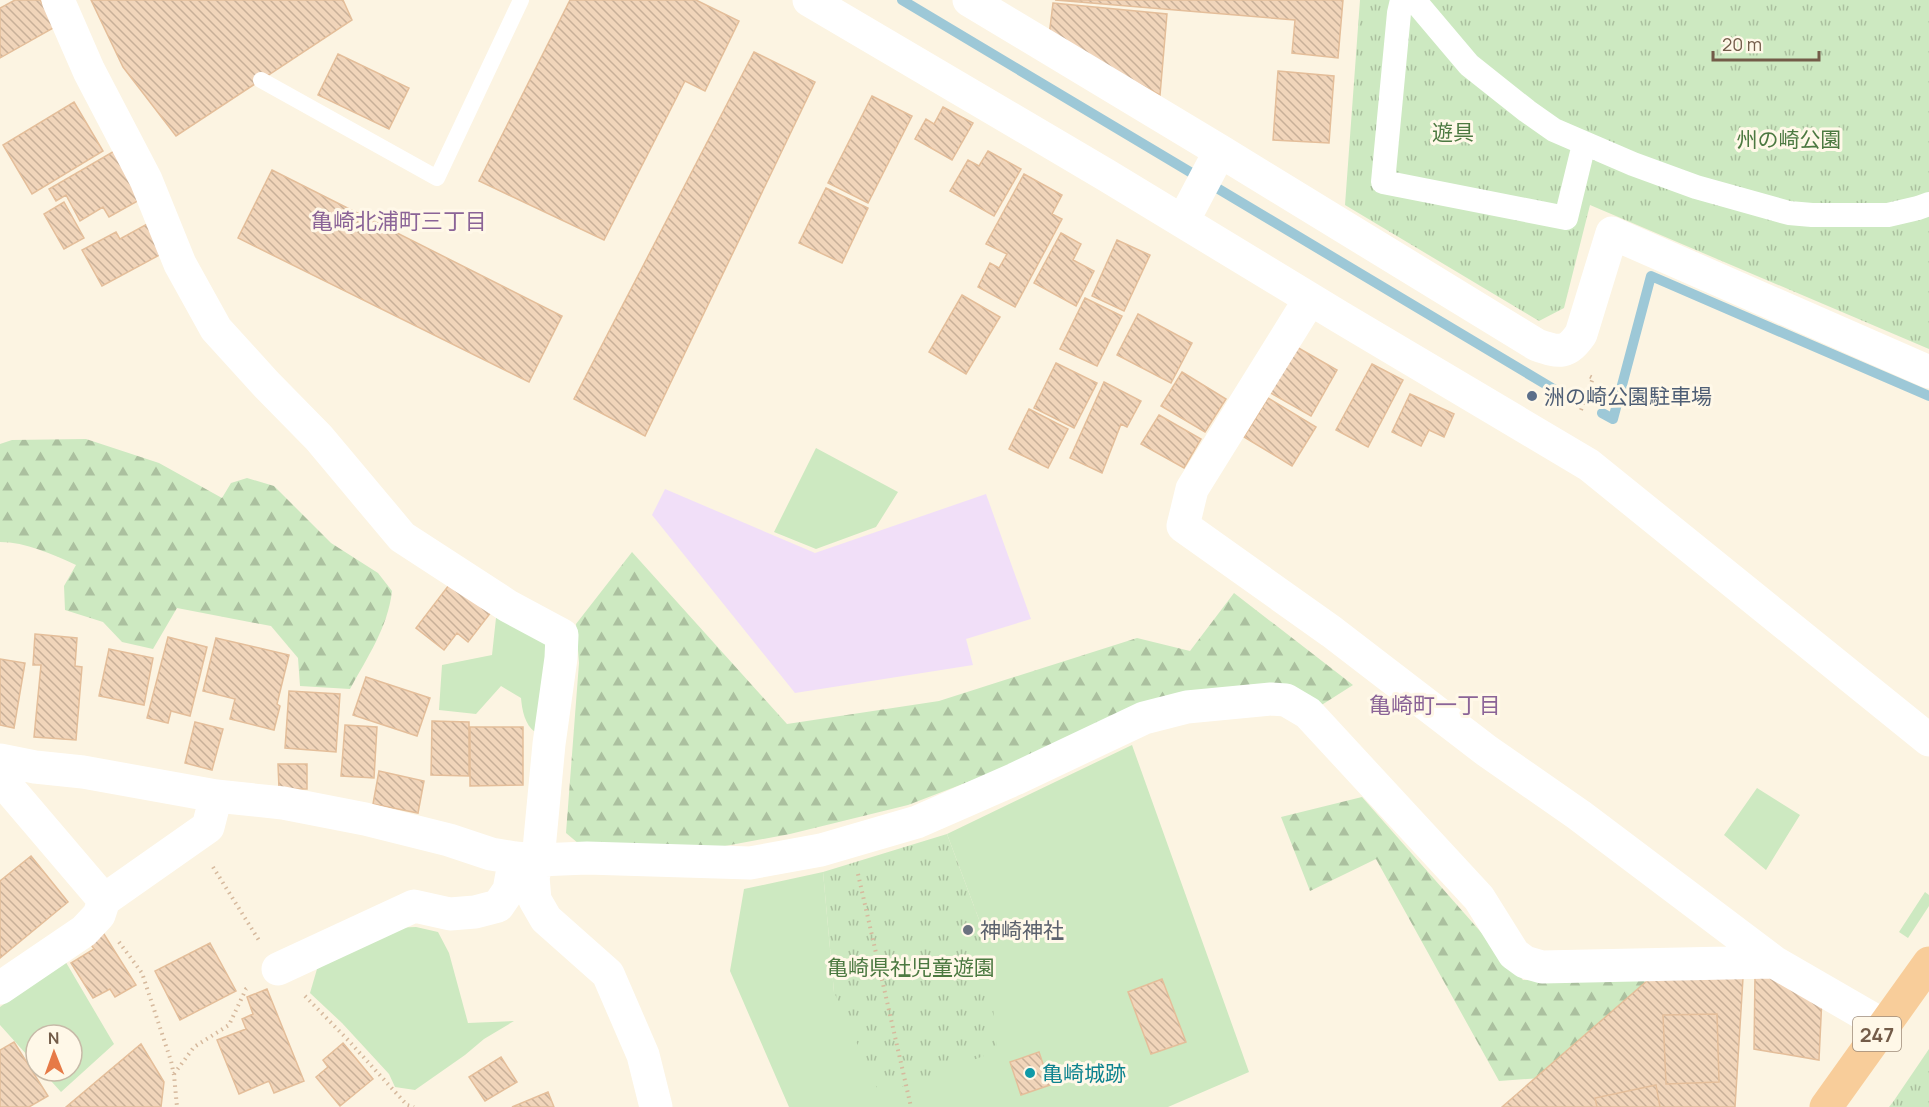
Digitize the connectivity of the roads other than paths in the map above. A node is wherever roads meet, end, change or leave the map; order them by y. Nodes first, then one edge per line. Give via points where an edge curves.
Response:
1 (58, 0) edge
2 (521, 0) edge
3 (809, 0) edge
4 (969, 0) edge
5 (1402, 0) edge
6 (1414, 0) edge
7 (261, 80) dead end
8 (1584, 144) junction
9 (1214, 164) junction
10 (1929, 204) edge
11 (1183, 221) junction
12 (1310, 299) junction
13 (1929, 372) edge
14 (1929, 740) edge
15 (0, 760) edge
16 (0, 778) edge
17 (216, 796) junction
18 (526, 859) junction
19 (102, 908) junction
20 (1774, 962) junction
21 (1929, 963) edge
22 (278, 969) road end
23 (0, 988) edge
24 (1883, 1025) junction
25 (656, 1107) edge
26 (1826, 1107) edge

1 - 18 street via 88,71 146,180 180,264 216,329 319,438 402,537 508,606 562,635 549,744
2 - 7 lane via 436,178
3 - 11 street
4 - 9 street
5 - 8 street via 1383,183 1566,218
6 - 8 street via 1469,65 1554,130
8 - 10 street via 1630,173 1789,213 1888,215
9 - 11 street
9 - 13 street via 1551,350 1563,351 1581,334 1612,233
11 - 12 street
12 - 14 street via 1590,465
12 - 20 street via 1192,489 1183,526 1332,632
15 - 17 street
16 - 19 street
17 - 18 street via 283,803 365,819 491,854
17 - 19 street via 208,827
18 - 20 street via 750,863 821,850 917,822 1144,717 1188,707 1286,700 1308,713 1479,898 1514,954 1525,962 1542,967
18 - 22 street via 498,906 450,914 414,906
18 - 25 street via 535,900 546,919 608,974 643,1055
19 - 23 street via 84,931
20 - 24 street
21 - 24 highway, 247
24 - 26 highway, 247

